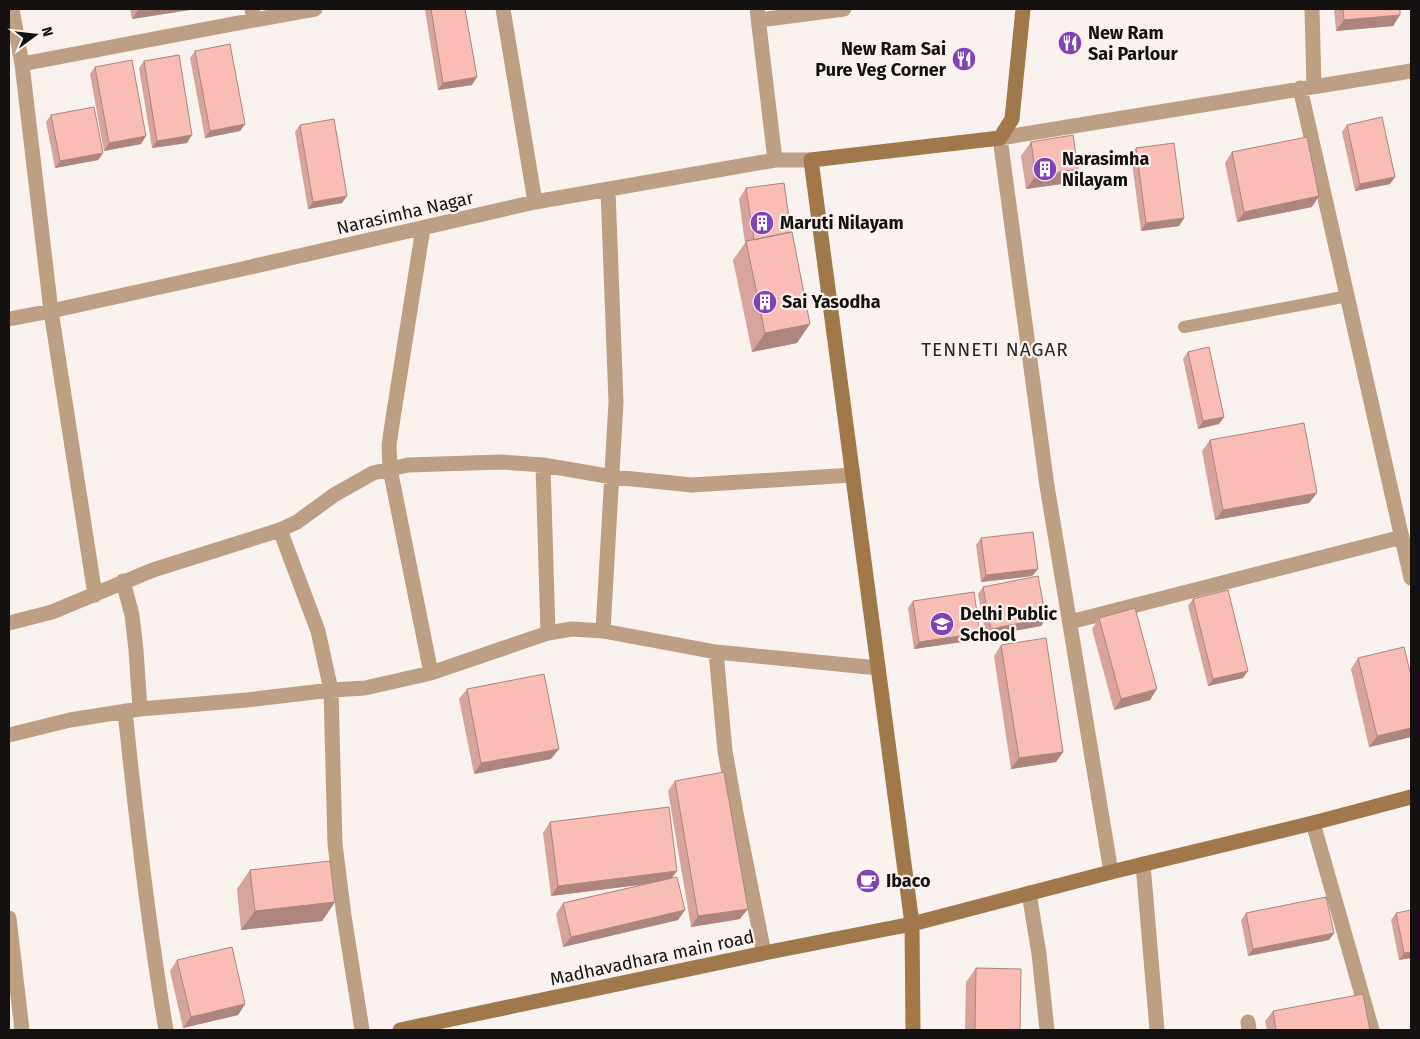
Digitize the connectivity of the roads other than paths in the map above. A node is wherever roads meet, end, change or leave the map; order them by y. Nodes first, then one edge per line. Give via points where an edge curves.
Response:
1 (12, 9) edge
2 (315, 9) edge
3 (503, 9) edge
4 (844, 9) edge
5 (1023, 9) edge
6 (1312, 9) edge
7 (253, 14) edge
8 (758, 14) edge
9 (22, 64) junction
10 (1411, 71) edge
11 (1307, 87) junction
12 (1000, 138) junction
13 (775, 160) junction
14 (811, 160) junction
15 (608, 190) junction
16 (535, 202) junction
17 (423, 228) junction
18 (1348, 296) junction
19 (51, 311) junction
20 (9, 319) edge
21 (1184, 327) dead end
22 (543, 466) junction
23 (390, 469) junction
24 (853, 475) junction
25 (612, 477) junction
26 (280, 530) junction
27 (1402, 537) junction
28 (1411, 578) edge
29 (123, 582) junction
30 (95, 595) junction
31 (1070, 622) junction
32 (9, 624) edge
33 (604, 631) junction
34 (548, 633) junction
35 (716, 652) junction
36 (878, 668) junction
37 (431, 672) junction
38 (331, 690) junction
39 (132, 710) junction
40 (9, 735) edge
41 (1411, 797) edge
42 (1313, 823) junction
43 (1142, 864) junction
44 (1111, 872) junction
45 (1029, 894) junction
46 (9, 918) edge
47 (912, 924) junction
48 (764, 953) junction
49 (22, 1030) edge
50 (166, 1030) edge
51 (362, 1030) edge
52 (400, 1030) edge
53 (913, 1030) edge
54 (1047, 1030) edge
55 (1157, 1030) edge
56 (1372, 1030) edge

1 - 9 street
2 - 7 street
3 - 16 street
4 - 8 street
5 - 12 main road via 1012,119
6 - 11 street
7 - 9 street
8 - 13 street
9 - 19 street
10 - 11 street
11 - 12 street
11 - 18 street
12 - 14 main road
12 - 31 street via 1047,486
13 - 14 street, Narasimha Nagar
13 - 15 street, Narasimha Nagar
14 - 24 main road
15 - 16 street, Narasimha Nagar
15 - 25 street via 616,402
16 - 17 street, Narasimha Nagar
17 - 19 street, Narasimha Nagar
17 - 23 street via 393,418
18 - 21 lane
18 - 27 street
19 - 20 street, Narasimha Nagar
19 - 30 street
22 - 23 street via 502,462 450,463
22 - 25 street
22 - 34 street
23 - 26 street via 373,473
23 - 37 street
24 - 25 street via 692,484
24 - 36 main road
25 - 33 street
26 - 29 street
26 - 38 street via 318,631
27 - 28 street
27 - 31 street
29 - 30 street
29 - 39 street via 132,615 136,650
30 - 32 street
31 - 44 street
33 - 34 street via 572,629
33 - 35 street
34 - 37 street
35 - 36 street
35 - 48 street via 725,751
36 - 47 main road
37 - 38 street via 365,688
38 - 39 street
38 - 51 street via 336,844
39 - 40 street via 70,720
39 - 50 street via 140,856
41 - 42 main road, Madhavadhara main road
42 - 43 main road, Madhavadhara main road
42 - 56 street
43 - 44 main road, Madhavadhara main road
43 - 55 street
44 - 45 main road, Madhavadhara main road
45 - 47 main road, Madhavadhara main road
45 - 54 street
46 - 49 street
47 - 48 main road, Madhavadhara main road
47 - 53 main road
48 - 52 main road, Madhavadhara main road

